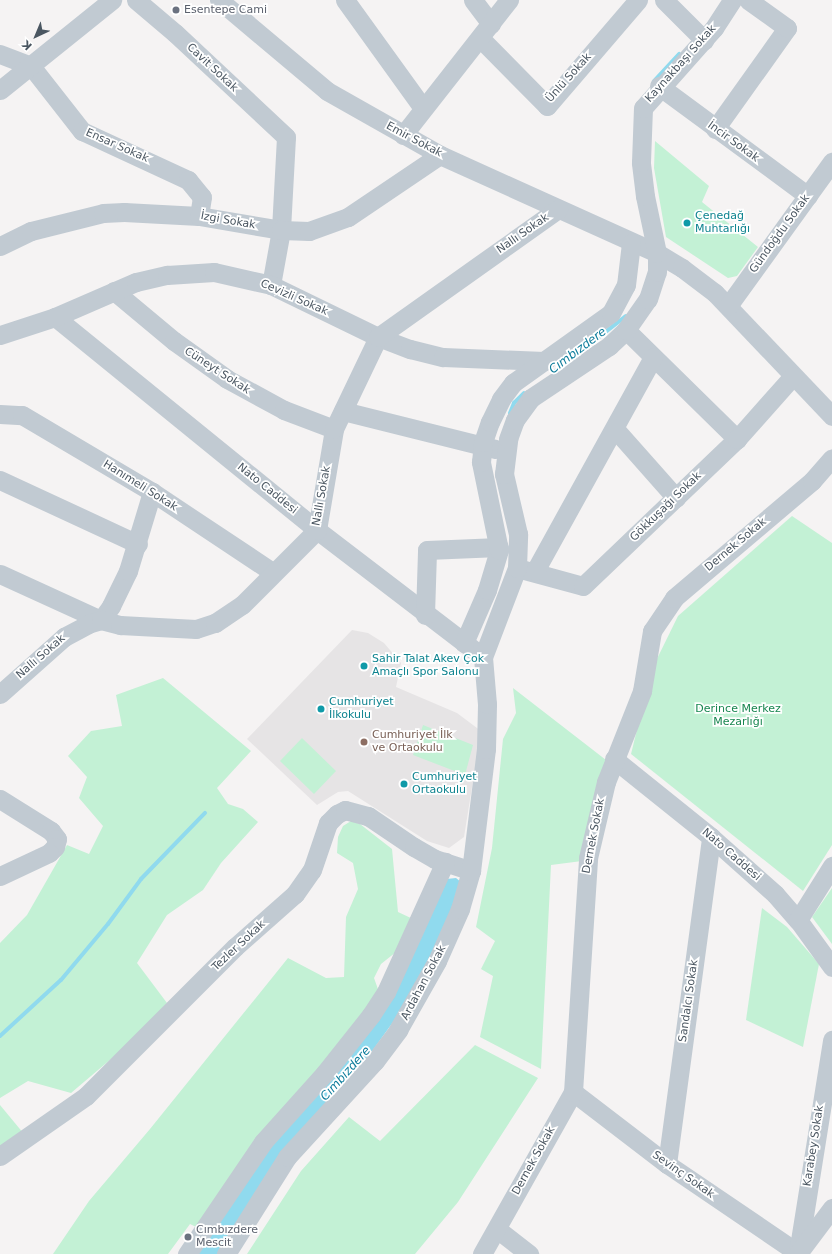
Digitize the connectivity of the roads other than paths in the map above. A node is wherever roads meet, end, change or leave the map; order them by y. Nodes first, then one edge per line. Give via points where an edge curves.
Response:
1 (112, 0) edge
2 (136, 0) edge
3 (219, 0) edge
4 (345, 0) edge
5 (473, 0) edge
6 (510, 0) edge
7 (638, 0) edge
8 (664, 0) edge
9 (732, 0) edge
10 (748, 0) edge
11 (486, 32) junction
12 (704, 40) junction
13 (0, 54) edge
14 (31, 66) junction
15 (659, 86) junction
16 (0, 90) edge
17 (424, 108) junction
18 (715, 128) junction
19 (403, 135) junction
20 (440, 155) junction
21 (832, 162) edge
22 (826, 185) edge
23 (808, 196) junction
24 (558, 209) junction
25 (199, 216) junction
26 (281, 230) junction
27 (631, 243) junction
28 (0, 246) edge
29 (657, 253) junction
30 (271, 285) junction
31 (114, 291) junction
32 (728, 306) junction
33 (55, 317) junction
34 (626, 330) junction
35 (0, 335) edge
36 (378, 337) junction
37 (653, 357) junction
38 (544, 361) junction
39 (793, 376) junction
40 (342, 411) junction
41 (0, 414) edge
42 (832, 416) edge
43 (334, 429) junction
44 (615, 429) junction
45 (737, 439) junction
46 (832, 444) edge
47 (483, 446) junction
48 (505, 452) junction
49 (829, 467) edge
50 (0, 480) edge
51 (152, 492) junction
52 (800, 492) junction
53 (676, 498) junction
54 (317, 530) junction
55 (138, 544) junction
56 (499, 548) junction
57 (517, 568) junction
58 (535, 571) junction
59 (0, 574) edge
60 (274, 574) junction
61 (425, 615) junction
62 (101, 620) junction
63 (464, 643) junction
64 (482, 657) junction
65 (0, 694) edge
66 (614, 759) junction
67 (0, 799) edge
68 (711, 837) junction
69 (445, 862) junction
70 (832, 866) edge
71 (471, 871) junction
72 (0, 876) edge
73 (798, 920) junction
74 (832, 967) edge
75 (832, 1040) edge
76 (573, 1092) junction
77 (0, 1156) edge
78 (667, 1164) junction
79 (832, 1208) edge
80 (497, 1229) junction
81 (187, 1254) edge
82 (226, 1254) edge
83 (482, 1254) edge
84 (529, 1254) edge
85 (797, 1254) edge

1 - 14 street
2 - 26 street, Cavit Sokak via 175,33 286,138
3 - 19 street, Emir Sokak via 327,91
4 - 17 street
5 - 11 street
6 - 11 street
7 - 11 street, Ünlü Sokak via 547,106
8 - 12 street
9 - 12 street, Kaynakbaşı Sokak
10 - 18 street via 787,28
11 - 17 street
12 - 15 street, Kaynakbaşı Sokak
13 - 14 street
14 - 16 street
14 - 25 street, Ensar Sokak via 82,131 177,172 196,186 202,197
15 - 18 street, İncir Sokak
15 - 29 street, Kaynakbaşı Sokak via 647,101 642,118 641,162
17 - 19 street
18 - 23 street, İncir Sokak
19 - 20 street, Emir Sokak
20 - 24 street, Emir Sokak
20 - 26 street, İzgi Sokak via 334,224 309,231
21 - 22 street, Gündoğdu Sokak
22 - 23 street, Gündoğdu Sokak
23 - 32 street, Gündoğdu Sokak
24 - 27 street, Emir Sokak
24 - 36 street, Nallı Sokak
25 - 26 street, İzgi Sokak
25 - 28 street, İzgi Sokak via 140,212 103,214 31,231
26 - 30 street
27 - 29 street, Emir Sokak
27 - 38 street via 626,285 611,313 597,326
29 - 32 street, Emir Sokak via 701,281
29 - 34 street, Kaynakbaşı Sokak via 654,286 640,314
30 - 31 street, Cevizli Sokak via 231,274 192,272 136,282
30 - 36 street, Cevizli Sokak
31 - 33 street, Cevizli Sokak
31 - 43 street, Cüneyt Sokak via 174,342 227,379 284,410
32 - 39 street, Emir Sokak
33 - 35 street, Cevizli Sokak
33 - 54 street, Nato Caddesi
34 - 37 street
34 - 48 street, Kaynakbaşı Sokak via 609,346 531,398 515,420
36 - 38 street, Cevizli Sokak via 443,358
36 - 40 street, Nallı Sokak
37 - 44 street
37 - 45 street
38 - 47 street via 513,383 501,399
39 - 42 street, Emir Sokak
39 - 45 street, Gökkuşağı Sokak
40 - 43 street, Nallı Sokak
40 - 47 street
41 - 51 street, Hanımeli Sokak via 22,415
43 - 54 street, Nallı Sokak
44 - 53 street
44 - 58 street
45 - 53 street, Gökkuşağı Sokak
46 - 52 street, Dernek Sokak
47 - 48 street
47 - 56 street via 481,462 484,487
48 - 57 street, Kaynakbaşı Sokak via 506,490 518,534
49 - 52 street, Dernek Sokak
50 - 55 street
51 - 55 street
51 - 60 street, Hanımeli Sokak
52 - 66 street, Dernek Sokak via 684,589 665,609 652,630 642,691
53 - 58 street, Gökkuşağı Sokak via 583,586
54 - 60 street, Nallı Sokak
54 - 61 street, Nato Caddesi
55 - 62 street via 119,592
56 - 61 street via 427,550
56 - 63 street via 496,565
57 - 58 street, Gökkuşağı Sokak
57 - 64 street, Kaynakbaşı Sokak
59 - 62 street
60 - 62 street, Nallı Sokak via 233,612 205,627 181,629 120,625
61 - 63 street, Nato Caddesi
62 - 65 street, Nallı Sokak via 64,637
63 - 64 street, Nato Caddesi
64 - 71 street, Ardahan Sokak via 487,704 486,749
66 - 68 street, Nato Caddesi
66 - 76 street, Dernek Sokak via 588,858
67 - 72 street via 51,831 57,839 55,847 49,853
68 - 73 street, Nato Caddesi via 763,883
68 - 78 street, Sandalcı Sokak
69 - 71 street, Tezler Sokak
69 - 77 street, Tezler Sokak via 414,848 368,816 345,810 337,814 328,823 312,870 295,894 235,947 86,1096
69 - 81 street via 386,992 371,1015 325,1073 263,1142
70 - 73 street
71 - 82 street, Ardahan Sokak via 460,909 437,961 398,1030 375,1061 287,1157
73 - 74 street, Nato Caddesi
75 - 85 street, Karabey Sokak
76 - 78 street, Sevinç Sokak
76 - 80 street, Dernek Sokak
78 - 85 street, Sevinç Sokak
79 - 85 street
80 - 83 street, Dernek Sokak
80 - 84 street

